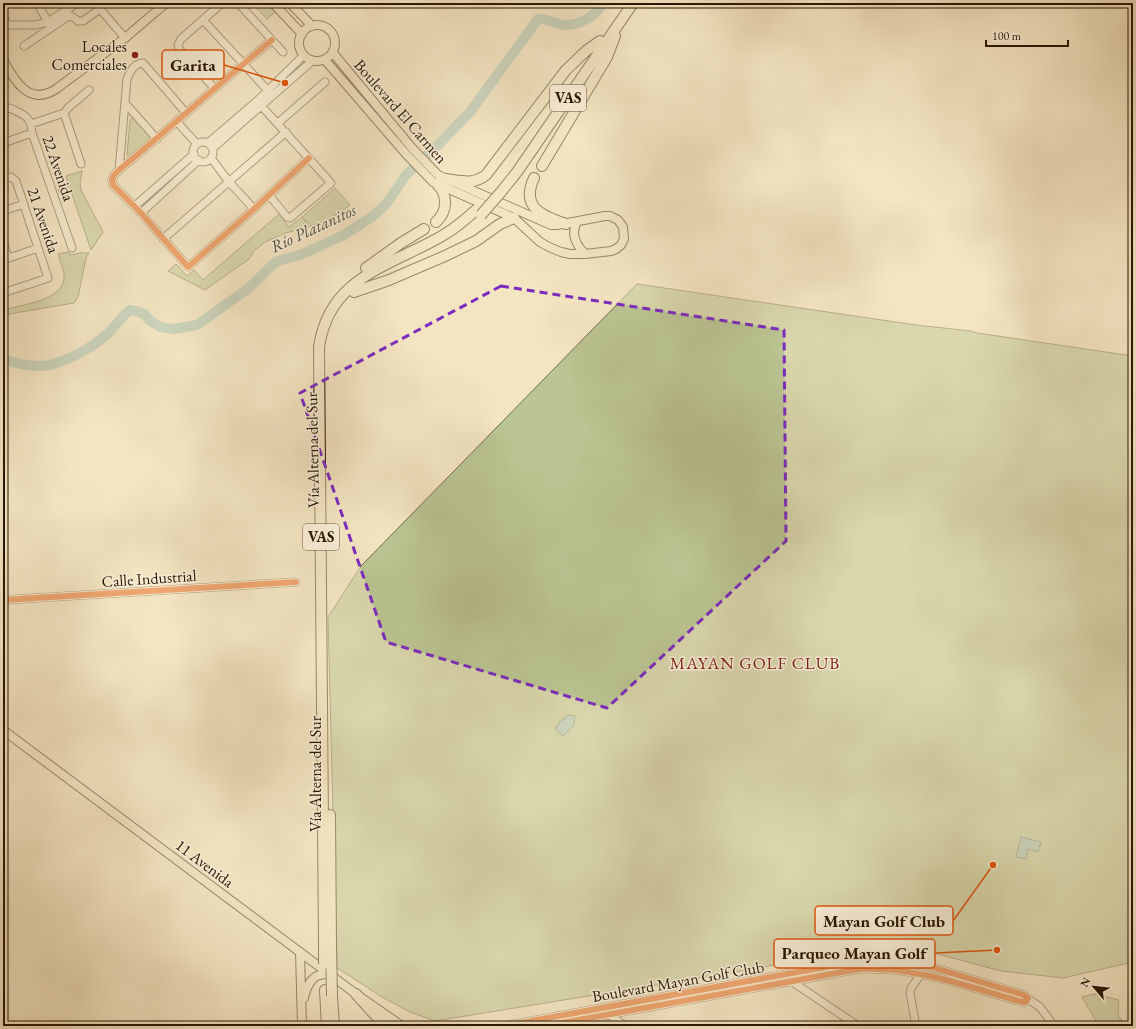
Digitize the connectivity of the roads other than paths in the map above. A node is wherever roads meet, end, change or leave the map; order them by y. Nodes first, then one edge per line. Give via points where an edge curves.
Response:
1 (37, 3) edge
2 (76, 3) edge
3 (166, 3) edge
4 (222, 3) edge
5 (238, 3) edge
6 (273, 3) edge
7 (290, 3) edge
8 (626, 3) edge
9 (633, 3) edge
10 (99, 6) edge
11 (3, 16) edge
12 (203, 20) junction
13 (48, 22) junction
14 (312, 26) junction
15 (617, 27) junction
16 (302, 34) junction
17 (125, 38) junction
18 (272, 40) junction
19 (600, 40) junction
20 (24, 46) dead end
21 (283, 52) dead end
22 (333, 53) junction
23 (304, 56) junction
24 (3, 60) edge
25 (312, 60) junction
26 (325, 60) junction
27 (242, 64) junction
28 (287, 72) junction
29 (292, 79) junction
30 (325, 82) dead end
31 (214, 88) junction
32 (89, 90) dead end
33 (270, 93) junction
34 (125, 102) junction
35 (259, 103) junction
36 (7, 109) edge
37 (64, 113) junction
38 (186, 113) junction
39 (177, 122) junction
40 (278, 123) junction
41 (32, 124) junction
42 (286, 132) junction
43 (32, 133) junction
44 (157, 139) junction
45 (3, 143) edge
46 (197, 144) junction
47 (210, 145) junction
48 (409, 151) junction
49 (194, 154) junction
50 (211, 158) junction
51 (308, 158) junction
52 (199, 160) junction
53 (81, 164) dead end
54 (542, 166) dead end
55 (119, 170) junction
56 (5, 178) edge
57 (534, 178) dead end
58 (229, 182) junction
59 (441, 182) junction
60 (499, 190) junction
61 (269, 195) junction
62 (24, 204) junction
63 (135, 206) junction
64 (254, 209) junction
65 (3, 211) edge
66 (478, 212) junction
67 (141, 213) junction
68 (514, 218) junction
69 (436, 222) dead end
70 (577, 222) junction
71 (566, 224) junction
72 (424, 229) dead end
73 (163, 238) junction
74 (3, 241) edge
75 (38, 248) junction
76 (72, 248) dead end
77 (585, 254) junction
78 (6, 259) edge
79 (354, 292) junction
80 (3, 293) edge
81 (321, 336) junction
82 (296, 582) dead end
83 (3, 600) edge
84 (3, 730) edge
85 (327, 946) junction
86 (300, 952) junction
87 (921, 974) junction
88 (332, 976) junction
89 (792, 982) junction
90 (356, 994) joint
91 (330, 995) junction
92 (1028, 1000) junction
93 (302, 1008) junction
94 (609, 1014) junction
95 (389, 1022) edge
96 (302, 1026) edge
97 (326, 1026) edge
98 (335, 1026) edge
99 (402, 1026) edge
100 (504, 1026) edge
101 (545, 1026) edge
102 (625, 1026) edge
103 (858, 1026) edge
104 (916, 1026) edge
105 (1054, 1026) edge

1 - 13 street
2 - 13 street
3 - 17 main road
4 - 12 street
5 - 18 street
6 - 16 main road
7 - 14 main road
8 - 19 highway, Vía Alterna del Sur / VAS
9 - 15 highway, Vía Alterna del Sur / VAS
10 - 17 street
10 - 20 street via 83,21 70,16
11 - 13 street via 8,25 35,25
12 - 27 street
12 - 31 street via 181,39 178,47
14 - 16 main road
14 - 22 main road via 323,26 332,32 336,42
15 - 54 highway via 607,57
15 - 60 highway, Vía Alterna del Sur / VAS via 517,172
16 - 23 main road via 300,48
17 - 24 main road via 44,95 33,94 20,86
18 - 21 street
18 - 27 street
19 - 59 highway via 566,70 486,175 470,182
19 - 60 highway, Vía Alterna del Sur / VAS
22 - 26 main road
22 - 48 main road, Boulevard El Carmen
23 - 25 main road
23 - 28 street
25 - 26 main road
25 - 29 street
26 - 48 main road, Boulevard El Carmen
27 - 31 street
27 - 33 street
28 - 29 street
28 - 33 street
29 - 33 street
30 - 40 street
31 - 38 street
32 - 37 street via 68,106
33 - 35 street
34 - 38 street via 130,70 143,63
34 - 44 street
34 - 55 street
35 - 40 street
35 - 47 street
36 - 41 street, 22 Avenida via 29,118
37 - 41 street
37 - 53 street
38 - 39 street
39 - 44 street
39 - 46 street
40 - 42 street
41 - 43 street, 22 Avenida
42 - 51 street
42 - 58 street
43 - 45 street
43 - 76 street, 22 Avenida
44 - 55 street
46 - 47 street via 201,142
46 - 49 street
47 - 50 street via 213,153
48 - 59 main road, Boulevard El Carmen via 434,171
48 - 59 main road, Boulevard El Carmen via 428,178
49 - 52 street
49 - 63 street
50 - 52 street via 204,162
50 - 58 street
51 - 61 street
51 - 61 street via 331,183 290,218
52 - 67 street
55 - 63 street via 114,175 113,184
56 - 62 street, 21 Avenida via 14,178
57 - 71 highway via 530,186 530,195 536,210 548,218
58 - 64 street
58 - 73 street
59 - 68 main road, Boulevard El Carmen
59 - 69 highway via 446,201 443,214
59 - 71 main road, Boulevard El Carmen via 551,225
60 - 66 highway, Vía Alterna del Sur / VAS
61 - 64 street
62 - 65 street
62 - 75 street, 21 Avenida
63 - 67 street
64 - 73 street via 188,267
66 - 79 highway, Vía Alterna del Sur / VAS via 446,241 381,273
66 - 81 highway, Vía Alterna del Sur / VAS via 442,236 362,277 337,302
67 - 73 street
68 - 77 main road, Boulevard El Carmen via 536,239 549,247 570,254
68 - 79 highway via 445,256
70 - 71 main road, Boulevard El Carmen
70 - 77 main road via 574,230 575,240
70 - 77 main road, Boulevard El Carmen via 610,216 618,220 625,233 621,245 616,249
72 - 81 highway via 401,242 347,284 327,313
74 - 78 street
75 - 78 street
75 - 80 street, 21 Avenida via 48,278
79 - 85 highway, Vía Alterna del Sur / VAS via 336,314 325,348
81 - 85 highway, Vía Alterna del Sur / VAS via 319,347
82 - 83 street, Calle Industrial
84 - 86 main road, 11 Avenida
85 - 91 highway, Vía Alterna del Sur / VAS, bridge
86 - 88 main road, 11 Avenida
86 - 93 main road
87 - 89 street, Boulevard Mayan Golf Club via 878,968
87 - 92 street, Boulevard Mayan Golf Club via 1022,1002
87 - 104 street via 911,988 910,994
88 - 90 main road, 11 Avenida
88 - 93 main road via 321,974 312,980 306,988
89 - 94 street, Boulevard Mayan Golf Club
89 - 103 street
90 - 95 highway via 375,1015
91 - 97 highway, Vía Alterna del Sur / VAS
91 - 98 highway, Vía Alterna del Sur / VAS
92 - 100 street, Boulevard Mayan Golf Club via 1024,995 925,965 899,961 857,961
92 - 105 street via 1040,1007
93 - 96 main road
94 - 101 street, Boulevard Mayan Golf Club
94 - 102 street
95 - 99 main road

